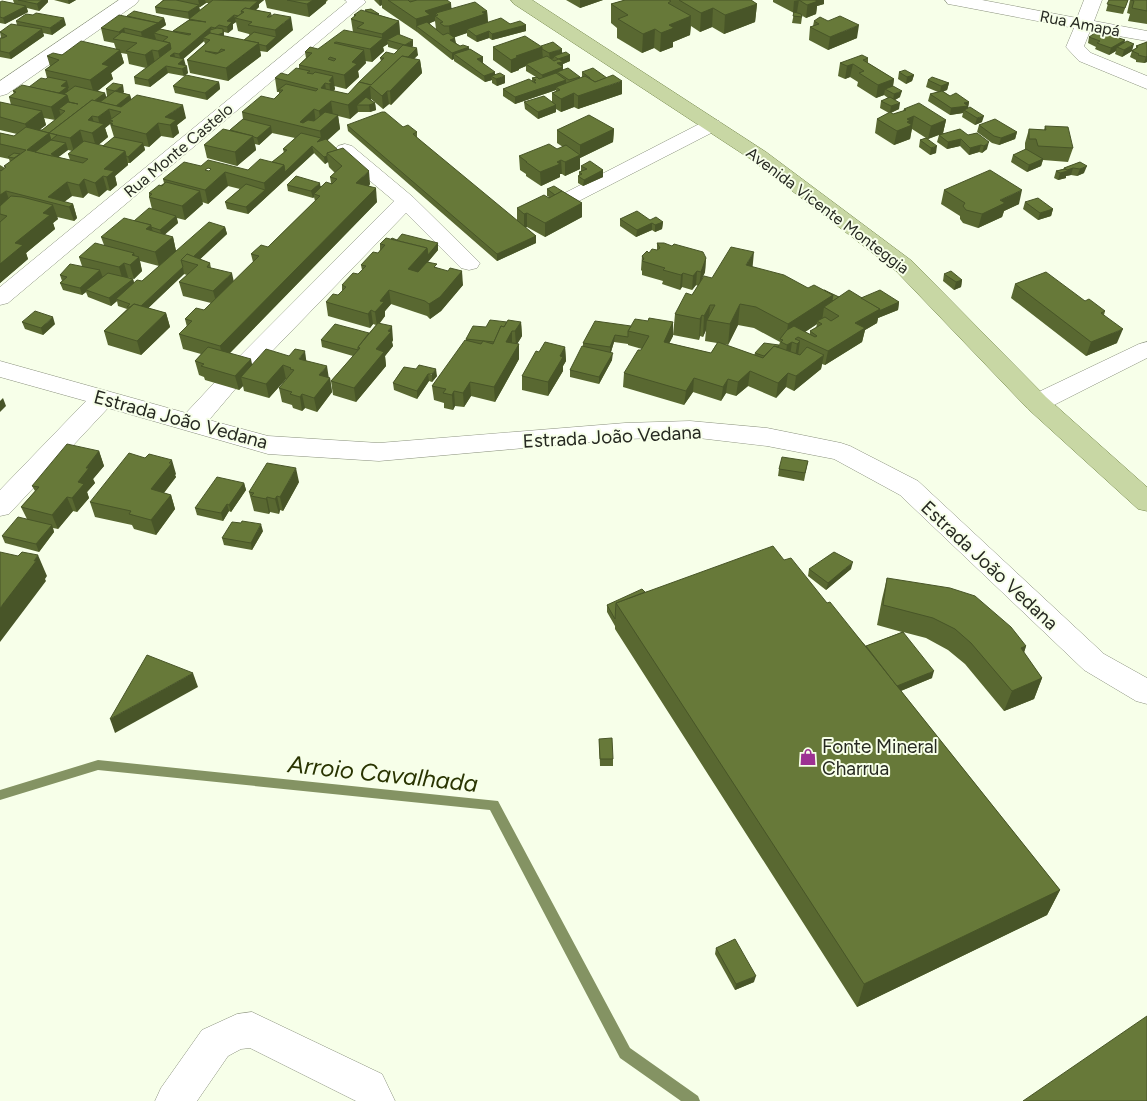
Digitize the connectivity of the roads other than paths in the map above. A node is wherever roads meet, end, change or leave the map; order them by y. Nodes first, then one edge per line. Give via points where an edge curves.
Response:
1 (130, 0) edge
2 (520, 0) edge
3 (954, 0) edge
4 (1093, 0) edge
5 (356, 1) edge
6 (1083, 24) junction
7 (1147, 36) edge
8 (1147, 83) edge
9 (0, 90) edge
10 (712, 125) junction
11 (345, 150) edge
12 (566, 200) edge
13 (406, 201) junction
14 (469, 263) dead end
15 (0, 298) edge
16 (1147, 349) edge
17 (0, 369) edge
18 (103, 398) junction
19 (1038, 403) junction
20 (191, 423) junction
21 (1147, 502) edge
22 (0, 507) edge
23 (1147, 692) edge
24 (174, 1101) edge
25 (376, 1101) edge

1 - 9 street
2 - 10 main road, Avenida Vicente Monteggia
3 - 6 street, Rua Amapá
4 - 6 street
5 - 15 street, Rua Monte Castelo
6 - 7 street, Rua Amapá
6 - 8 street via 1075,47 1086,57
10 - 12 street
10 - 19 main road, Avenida Vicente Monteggia via 759,156 904,266
11 - 13 street
13 - 14 street
13 - 20 street
16 - 19 street
17 - 18 street, Estrada João Vedana
18 - 20 street, Estrada João Vedana
18 - 22 street
19 - 21 main road, Avenida Vicente Monteggia
20 - 23 street, Estrada João Vedana via 268,445 379,452 625,431 690,429 767,437 841,452 909,488 1094,662
24 - 25 street via 215,1043 237,1032 252,1030 369,1087

